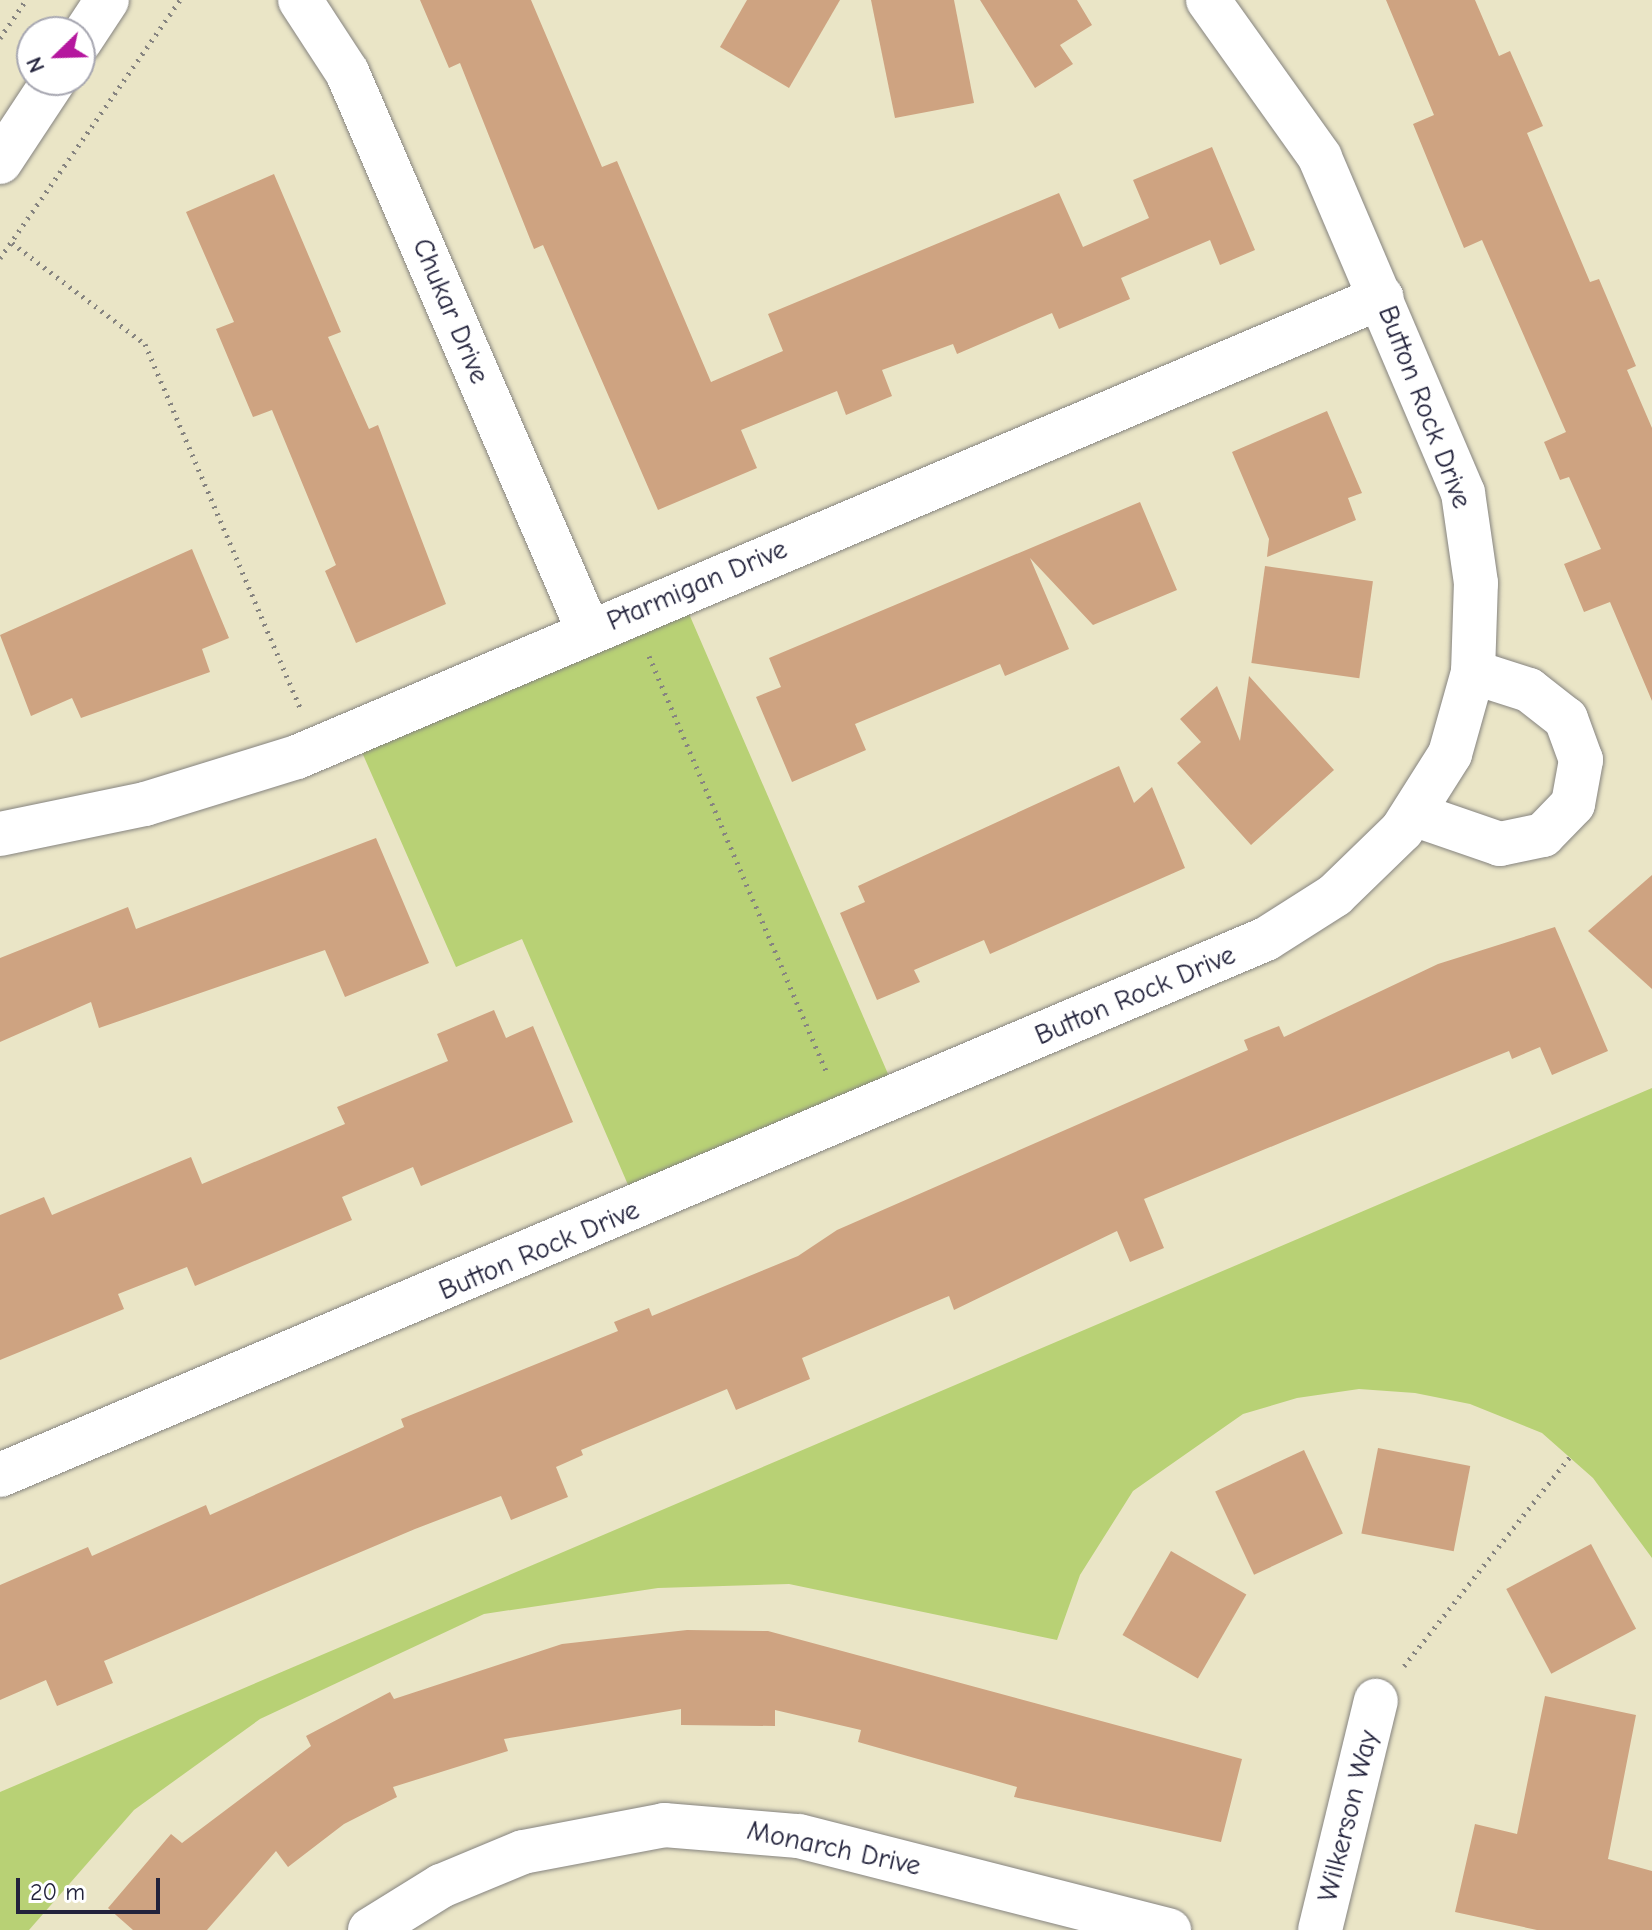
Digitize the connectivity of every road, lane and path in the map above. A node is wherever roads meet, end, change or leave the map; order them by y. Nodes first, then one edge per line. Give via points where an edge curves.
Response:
1 (26, 0) edge
2 (107, 0) edge
3 (180, 0) edge
4 (300, 0) edge
5 (1208, 0) edge
6 (96, 17) edge
7 (0, 38) edge
8 (43, 96) edge
9 (0, 162) edge
10 (12, 243) junction
11 (0, 258) edge
12 (1382, 297) junction
13 (630, 612) junction
14 (588, 630) junction
15 (1473, 672) junction
16 (317, 749) junction
17 (1413, 814) junction
18 (0, 834) edge
19 (846, 1119) junction
20 (1571, 1455) dead end
21 (0, 1475) edge
22 (1376, 1701) joint
23 (370, 1930) edge
24 (1169, 1930) edge
25 (1320, 1930) edge

1 - 7 path
2 - 6 street
3 - 10 path
4 - 14 street, Chukar Drive via 347,72
5 - 12 street, Button Rock Drive via 1320,157
8 - 9 street
10 - 11 path
10 - 16 path via 145,344
12 - 13 street, Ptarmigan Drive
12 - 15 street, Button Rock Drive via 1463,493 1476,583
13 - 14 street, Ptarmigan Drive
13 - 19 path
14 - 16 street, Ptarmigan Drive
15 - 17 street, Button Rock Drive via 1450,754
15 - 17 street via 1529,690 1566,719 1581,760 1573,804 1543,835 1500,844
16 - 18 street, Ptarmigan Drive via 145,804
17 - 19 street, Button Rock Drive via 1371,862 1302,920
19 - 21 street, Button Rock Drive
20 - 22 path
22 - 25 street, Wilkerson Way
23 - 24 street, Monarch Drive via 441,1886 523,1852 664,1825 799,1836

